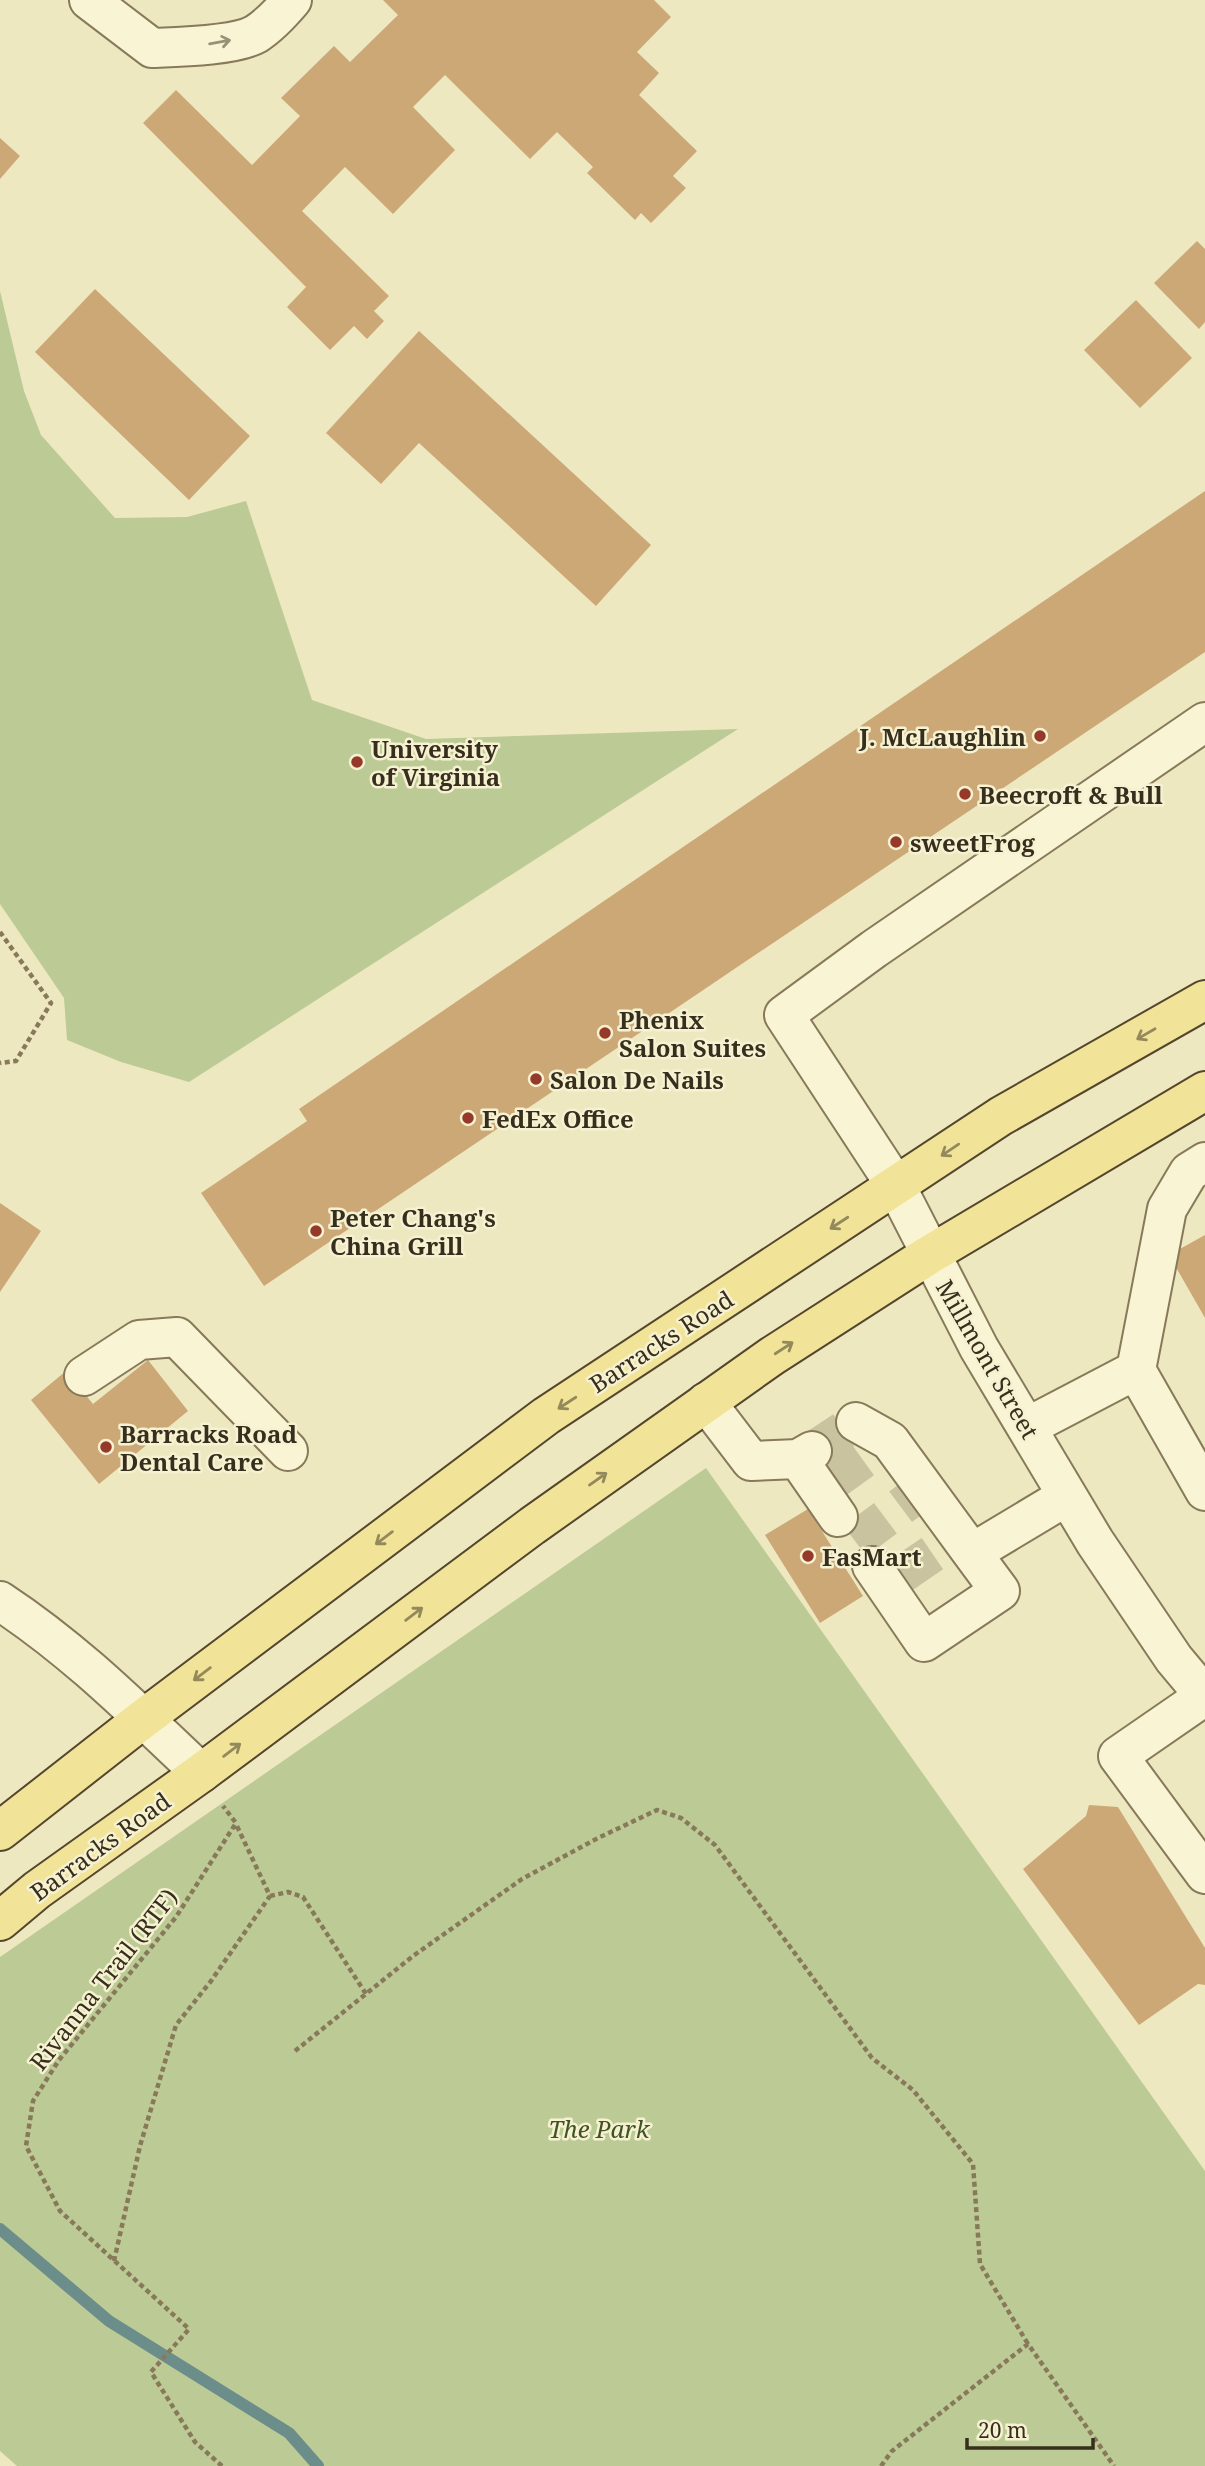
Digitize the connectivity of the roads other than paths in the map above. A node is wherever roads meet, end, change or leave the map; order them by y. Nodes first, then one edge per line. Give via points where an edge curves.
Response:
1 (89, 0) edge
2 (292, 0) edge
3 (1205, 722) edge
4 (1205, 1000) edge
5 (1205, 1091) edge
6 (1205, 1162) edge
7 (896, 1186) junction
8 (929, 1255) junction
9 (1136, 1370) junction
10 (84, 1376) dead end
11 (706, 1402) junction
12 (1027, 1427) junction
13 (875, 1437) dead end
14 (288, 1451) dead end
15 (820, 1480) dead end
16 (1205, 1491) edge
17 (1068, 1496) junction
18 (959, 1544) junction
19 (886, 1576) dead end
20 (0, 1601) edge
21 (1205, 1696) edge
22 (143, 1719) junction
23 (201, 1773) junction
24 (0, 1831) edge
25 (1205, 1874) edge
26 (0, 1921) edge

1 -> 2 street via 152,48 253,36 280,16
3 - 7 street, Millmont Street via 874,948 784,1015
4 -> 7 main road, Barracks Road via 1001,1116
5 - 8 main road, Barracks Road
6 - 9 street via 1189,1172 1167,1209
7 - 8 street, Millmont Street
7 -> 22 main road, Barracks Road via 546,1416
11 -> 8 main road, Barracks Road
8 - 12 street, Millmont Street
9 - 12 street
9 - 16 street
10 - 14 street via 139,1340 177,1337
11 - 15 street via 751,1461
23 -> 11 main road, Barracks Road
12 - 17 street, Millmont Street
13 - 18 street
17 - 18 street
17 - 21 street, Millmont Street via 1167,1648
18 - 19 street via 1000,1591 924,1642
20 - 22 street via 88,1666
21 - 25 street via 1118,1756
22 - 23 street
22 - 24 main road, Barracks Road
23 - 26 main road, Barracks Road

